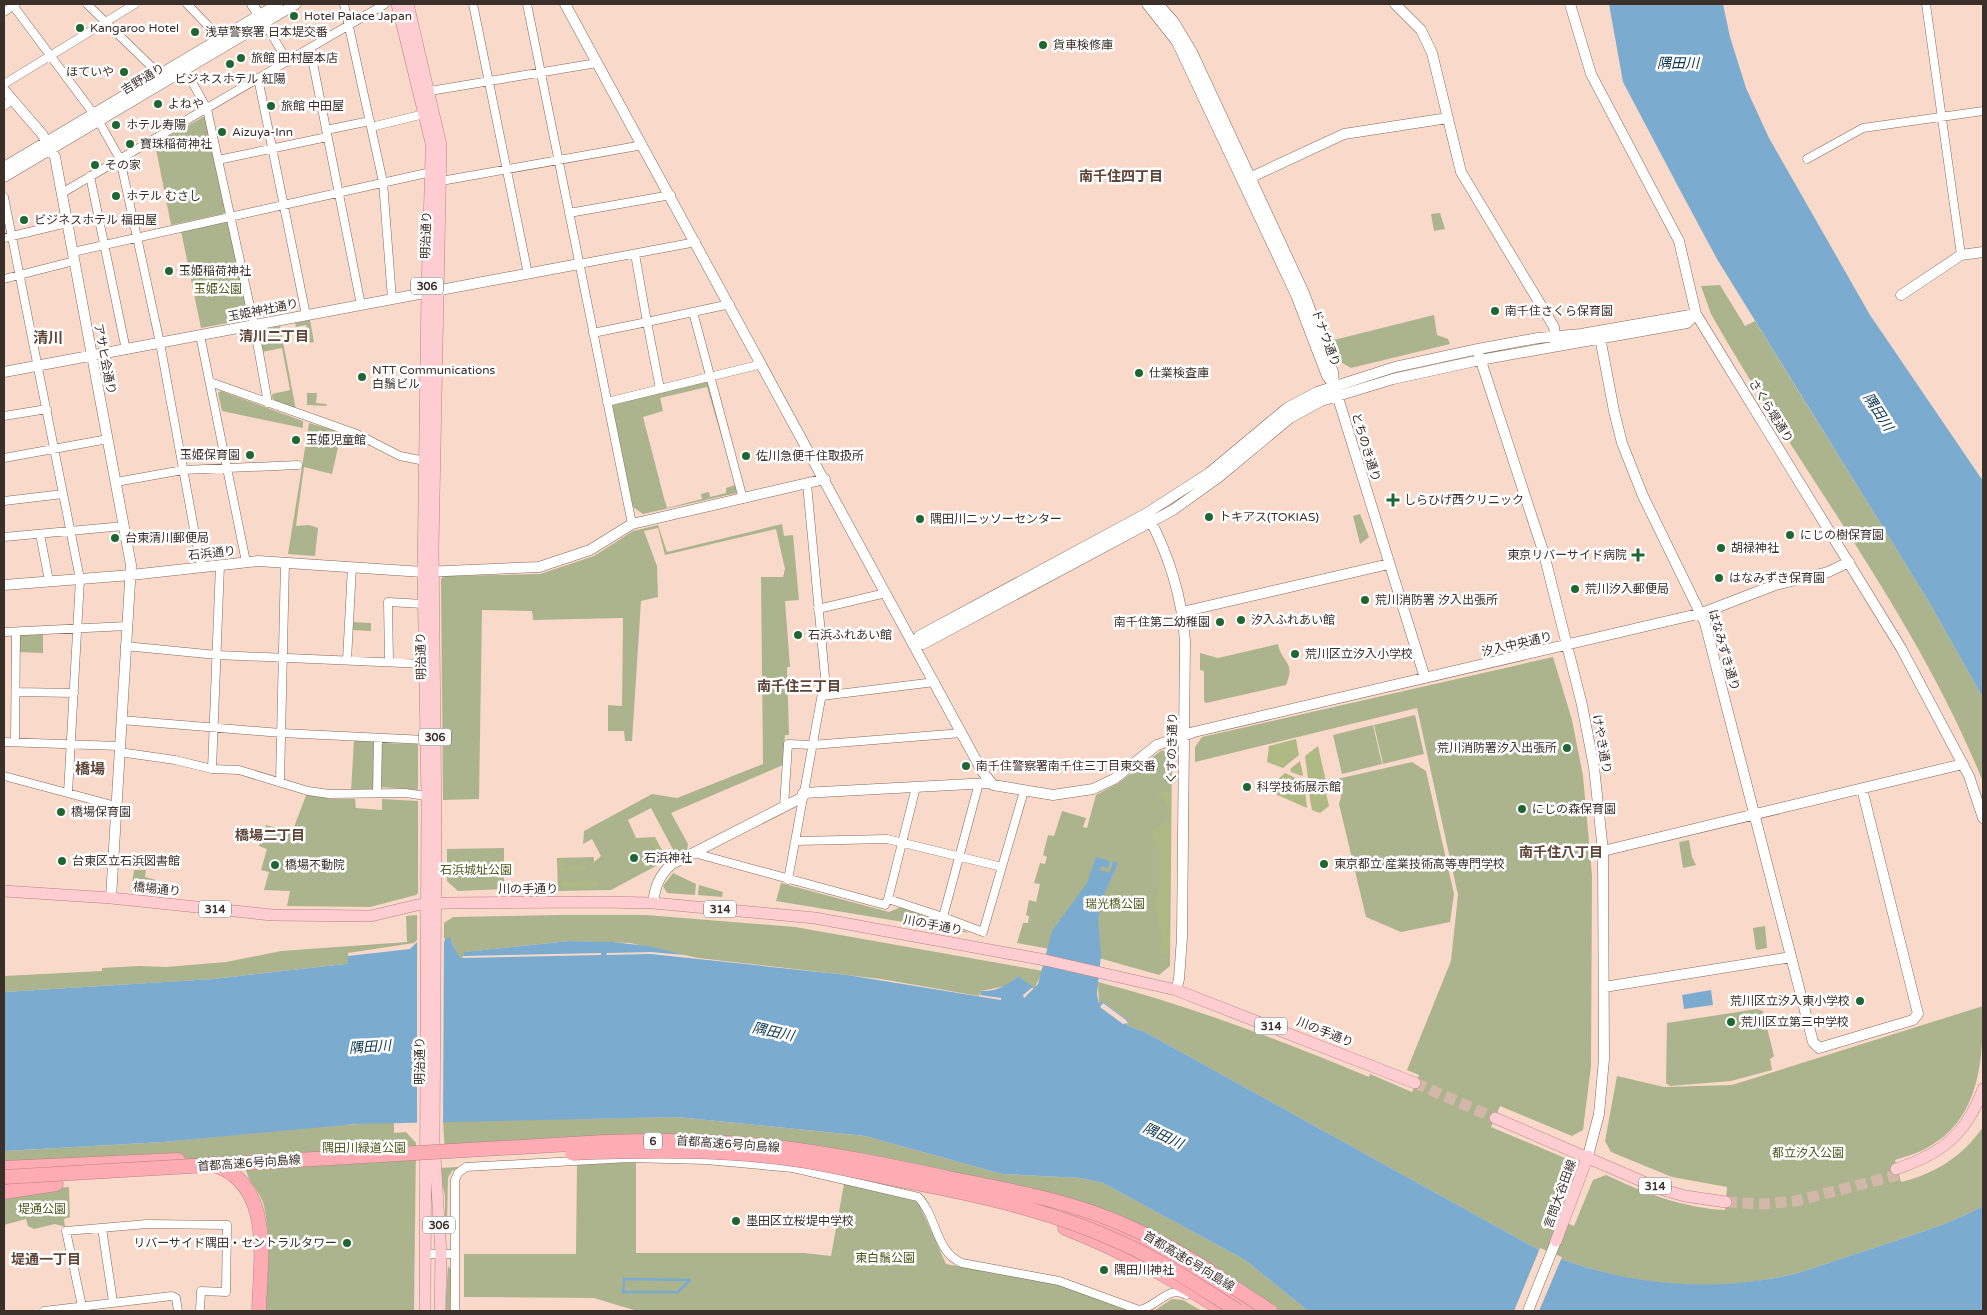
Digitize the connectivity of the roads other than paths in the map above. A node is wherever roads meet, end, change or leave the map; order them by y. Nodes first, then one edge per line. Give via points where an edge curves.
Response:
1 (14, 4) edge
2 (87, 4) edge
3 (135, 4) edge
4 (187, 4) edge
5 (252, 4) edge
6 (278, 4) edge
7 (296, 4) edge
8 (344, 4) edge
9 (386, 4) edge
10 (397, 4) edge
11 (408, 4) edge
12 (474, 4) edge
13 (527, 4) edge
14 (565, 4) edge
15 (1147, 4) edge
16 (1395, 4) edge
17 (1570, 4) edge
18 (1926, 4) edge
19 (1162, 5) edge
20 (4, 12) edge
21 (262, 18) junction
22 (106, 22) junction
23 (348, 25) junction
24 (220, 38) junction
25 (310, 48) junction
26 (51, 55) junction
27 (288, 62) junction
28 (597, 62) junction
29 (185, 69) junction
30 (540, 72) junction
31 (159, 74) junction
32 (258, 78) junction
33 (489, 80) junction
34 (4, 84) edge
35 (4, 90) edge
36 (424, 92) junction
37 (8, 103) edge
38 (207, 109) junction
39 (1983, 111) edge
40 (424, 114) junction
41 (96, 117) junction
42 (1942, 117) junction
43 (1448, 118) junction
44 (370, 124) junction
45 (326, 133) junction
46 (49, 145) junction
47 (643, 145) junction
48 (272, 148) junction
49 (120, 159) junction
50 (1807, 159) dead end
51 (218, 160) junction
52 (559, 161) junction
53 (4, 167) edge
54 (507, 169) junction
55 (431, 172) junction
56 (90, 176) junction
57 (4, 177) edge
58 (1247, 179) junction
59 (441, 181) junction
60 (383, 182) junction
61 (337, 192) junction
62 (62, 193) junction
63 (671, 195) junction
64 (4, 197) edge
65 (284, 204) junction
66 (569, 213) junction
67 (230, 217) junction
68 (67, 223) junction
69 (12, 236) junction
70 (4, 238) edge
71 (136, 238) junction
72 (696, 242) junction
73 (104, 245) junction
74 (1983, 252) edge
75 (635, 254) junction
76 (1960, 255) junction
77 (73, 256) junction
78 (580, 264) junction
79 (528, 274) junction
80 (20, 275) junction
81 (4, 279) edge
82 (432, 291) junction
83 (1901, 294) dead end
84 (392, 299) junction
85 (730, 304) junction
86 (361, 305) junction
87 (693, 312) junction
88 (306, 314) junction
89 (1696, 314) junction
90 (647, 322) junction
91 (254, 325) junction
92 (593, 333) junction
93 (200, 335) junction
94 (1600, 335) junction
95 (1555, 336) junction
96 (160, 343) junction
97 (1478, 349) junction
98 (126, 350) junction
99 (92, 357) junction
100 (1480, 360) junction
101 (762, 364) junction
102 (39, 366) junction
103 (4, 372) edge
104 (709, 377) junction
105 (210, 382) junction
106 (660, 389) junction
107 (1335, 390) junction
108 (607, 402) junction
109 (268, 403) junction
110 (47, 409) junction
111 (4, 416) edge
112 (108, 439) junction
113 (55, 449) junction
114 (4, 458) edge
115 (425, 461) junction
116 (298, 465) dead end
117 (183, 470) junction
118 (228, 470) junction
119 (825, 479) junction
120 (116, 482) junction
121 (807, 484) junction
122 (63, 494) junction
123 (743, 499) junction
124 (4, 501) edge
125 (1149, 517) junction
126 (632, 524) junction
127 (124, 526) junction
128 (71, 532) junction
129 (40, 534) junction
130 (4, 537) edge
131 (246, 562) junction
132 (285, 562) junction
133 (1849, 562) junction
134 (1389, 564) junction
135 (220, 565) junction
136 (201, 567) junction
137 (352, 567) junction
138 (428, 572) junction
139 (131, 575) junction
140 (80, 579) junction
141 (49, 581) junction
142 (4, 585) edge
143 (886, 593) junction
144 (424, 604) junction
145 (818, 609) junction
146 (1182, 612) junction
147 (1702, 613) junction
148 (127, 626) junction
149 (78, 628) junction
150 (4, 632) edge
151 (16, 632) junction
152 (915, 644) junction
153 (1568, 644) junction
154 (125, 646) junction
155 (217, 655) junction
156 (282, 658) junction
157 (347, 660) junction
158 (389, 662) junction
159 (425, 664) junction
160 (1425, 678) junction
161 (935, 682) junction
162 (16, 692) junction
163 (74, 693) junction
164 (822, 696) junction
165 (121, 720) junction
166 (213, 727) junction
167 (281, 733) junction
168 (962, 733) junction
169 (1184, 735) junction
170 (378, 738) junction
171 (426, 740) junction
172 (4, 742) edge
173 (15, 742) junction
174 (70, 744) junction
175 (812, 745) junction
176 (119, 749) junction
177 (1963, 764) junction
178 (212, 769) junction
179 (4, 776) edge
180 (280, 782) junction
181 (984, 783) junction
182 (916, 787) junction
183 (1862, 789) junction
184 (1024, 791) junction
185 (68, 793) junction
186 (377, 793) junction
187 (803, 795) junction
188 (426, 796) junction
189 (116, 806) junction
190 (784, 806) junction
191 (1755, 814) junction
192 (1983, 818) edge
193 (796, 841) junction
194 (903, 842) junction
195 (1603, 851) junction
196 (694, 853) junction
197 (959, 856) junction
198 (1002, 867) junction
199 (788, 880) junction
200 (4, 891) edge
201 (111, 898) junction
202 (888, 899) junction
203 (430, 904) junction
204 (653, 904) junction
205 (944, 917) junction
206 (1791, 957) junction
207 (1604, 987) junction
208 (1176, 990) junction
209 (1415, 1083) tunnel mouth
210 (1983, 1089) edge
211 (1983, 1109) edge
212 (1495, 1118) tunnel mouth
213 (429, 1139) junction
214 (1588, 1156) junction
215 (4, 1168) edge
216 (4, 1177) edge
217 (963, 1181) junction
218 (56, 1184) junction
219 (888, 1184) junction
220 (4, 1187) edge
221 (4, 1192) edge
222 (912, 1195) junction
223 (1727, 1199) tunnel mouth
224 (102, 1228) junction
225 (1556, 1241) joint
226 (426, 1254) junction
227 (441, 1254) junction
228 (455, 1254) junction
229 (113, 1302) junction
230 (82, 1308) edge
231 (44, 1311) edge
232 (178, 1311) edge
233 (200, 1311) edge
234 (259, 1311) edge
235 (425, 1311) edge
236 (440, 1311) edge
237 (455, 1311) edge
238 (1213, 1311) edge
239 (1225, 1311) edge
240 (1238, 1311) edge
241 (1254, 1311) edge
242 (1270, 1311) edge
243 (1528, 1311) edge

1 - 20 street
1 - 26 street
2 - 22 street
3 - 22 street
4 - 24 street
5 - 21 street
6 - 21 street, 吉野通り
7 - 21 street, 吉野通り
8 - 23 street
9 - 23 street
10 - 36 main road, 明治通り / 306
11 - 36 main road, 明治通り / 306
12 - 33 street
13 - 30 street
14 - 28 street
15 - 58 street, ドナウ通り via 1177,42
16 - 43 street via 1412,19 1427,42
17 - 89 street, さくら堤通り via 1592,74 1679,241
18 - 42 street
19 - 58 street, ドナウ通り via 1192,52
21 - 24 street, 吉野通り
21 - 27 street
21 - 29 street, 吉野通り
22 - 26 street
22 - 31 street
23 - 25 street
23 - 44 street
24 - 31 street, 吉野通り
25 - 27 street
25 - 45 street
26 - 34 street
26 - 41 street
27 - 32 street
28 - 30 street
28 - 47 street
29 - 38 street
29 - 41 street, 吉野通り
30 - 33 street
30 - 52 street
31 - 41 street, 吉野通り
32 - 38 street
32 - 48 street
33 - 36 street
33 - 54 street
35 - 37 street
36 - 40 main road, 明治通り / 306
36 - 59 main road, 明治通り / 306 via 441,145
37 - 46 street
38 - 49 street
38 - 51 street
39 - 42 street
40 - 44 street
40 - 55 main road, 明治通り / 306 via 431,143
41 - 46 street, 吉野通り
41 - 49 street
42 - 50 street via 1863,128
42 - 76 street
43 - 58 street via 1344,134
43 - 95 street via 1461,172 1554,327
44 - 45 street
44 - 60 street
45 - 48 street
45 - 61 street
46 - 53 street, 吉野通り
46 - 57 street, 吉野通り
46 - 62 street, アサヒ会通り via 55,157
47 - 52 street
47 - 63 street
48 - 51 street
48 - 65 street
49 - 56 street
49 - 71 street
51 - 67 street
52 - 54 street
52 - 66 street
54 - 59 street
54 - 79 street
55 - 60 street
55 - 82 main road, 明治通り / 306
56 - 62 street
56 - 73 street
58 - 107 street, ドナウ通り
59 - 82 main road, 明治通り / 306
60 - 61 street
60 - 84 street
61 - 65 street
61 - 86 street
62 - 68 street, アサヒ会通り
63 - 66 street
63 - 72 street
64 - 69 street
65 - 67 street
65 - 88 street
66 - 78 street
67 - 71 street
67 - 91 street
68 - 69 street
68 - 77 street, アサヒ会通り
69 - 70 street
69 - 80 street
71 - 73 street
71 - 96 street
72 - 75 street
72 - 85 street
73 - 77 street
73 - 98 street
74 - 76 street
75 - 78 street
75 - 90 street
76 - 83 street
77 - 80 street
77 - 99 street, アサヒ会通り
78 - 79 street, 玉姫神社通り
78 - 92 street
79 - 82 street, 玉姫神社通り
80 - 81 street
80 - 102 street
82 - 84 street, 玉姫神社通り
82 - 115 main road, 明治通り / 306
82 - 138 main road, 明治通り / 306
84 - 86 street, 玉姫神社通り
85 - 87 street
85 - 101 street
86 - 88 street, 玉姫神社通り
87 - 90 street
87 - 104 street
88 - 91 street, 玉姫神社通り
89 - 94 street via 1686,323
89 - 133 street, さくら堤通り
90 - 92 street
90 - 106 street
91 - 93 street, 玉姫神社通り
91 - 109 street
92 - 108 street
93 - 96 street, 玉姫神社通り
93 - 105 street
94 - 95 street
94 - 100 street
94 - 147 street, はなみずき通り via 1622,443 1643,496
95 - 97 street
96 - 98 street, 玉姫神社通り
96 - 117 street
97 - 100 street, けやき通り
97 - 107 street via 1395,368
98 - 99 street, 玉姫神社通り
99 - 102 street, 玉姫神社通り
99 - 112 street, アサヒ会通り
100 - 107 street
100 - 153 street, けやき通り via 1542,545
101 - 104 street
101 - 119 street
102 - 103 street, 玉姫神社通り
102 - 110 street
104 - 106 street
104 - 123 street
105 - 109 street
105 - 118 street
106 - 108 street
107 - 125 street via 1287,408 1209,473
107 - 134 street, とちのき通り
108 - 126 street
109 - 115 street via 357,434 400,456
110 - 111 street
110 - 113 street
112 - 113 street
112 - 120 street, アサヒ会通り
113 - 114 street
113 - 122 street
115 - 138 main road, 明治通り / 306
116 - 118 street
117 - 118 street
117 - 120 street
117 - 136 street
118 - 131 street
119 - 121 street, 石浜通り
119 - 143 street
120 - 127 street, アサヒ会通り
121 - 123 street, 石浜通り
121 - 145 street
122 - 124 street
122 - 128 street
123 - 126 street, 石浜通り
125 - 146 street, くすのき通り via 1174,578
125 - 152 street via 919,636
126 - 138 street, 石浜通り via 590,550 539,567
127 - 128 street
127 - 139 street, アサヒ会通り
128 - 129 street
128 - 140 street
129 - 130 street
129 - 141 street
131 - 132 street, 石浜通り
131 - 135 street, 石浜通り
132 - 137 street, 石浜通り
132 - 156 street
133 - 147 street, 汐入中央通り via 1828,572 1775,585
133 - 177 street, さくら堤通り via 1905,655
134 - 146 street
134 - 160 street, とちのき通り
135 - 136 street, 石浜通り
135 - 155 street
136 - 139 street, 石浜通り
137 - 138 street, 石浜通り
137 - 157 street
138 - 144 main road, 明治通り / 306
138 - 203 main road, 明治通り / 306
139 - 140 street, 石浜通り
139 - 148 street, アサヒ会通り
140 - 141 street, 石浜通り
140 - 149 street
141 - 142 street, 石浜通り
143 - 145 street
143 - 152 street
144 - 158 street via 388,602
144 - 159 main road, 明治通り / 306
145 - 164 street via 825,677
146 - 169 street, くすのき通り via 1185,641
147 - 153 street, 汐入中央通り
147 - 191 street, はなみずき通り
148 - 149 street
148 - 154 street, アサヒ会通り
149 - 151 street
149 - 163 street
150 - 151 street
151 - 162 street
152 - 161 street
153 - 160 street, 汐入中央通り
153 - 195 street, けやき通り via 1593,760
154 - 155 street
154 - 165 street, アサヒ会通り
155 - 156 street
155 - 166 street
156 - 157 street
156 - 167 street
157 - 158 street
158 - 159 street
159 - 171 main road, 明治通り / 306
160 - 169 street, 汐入中央通り
161 - 164 street
161 - 168 street
162 - 163 street
162 - 173 street
163 - 174 street
164 - 175 street
165 - 166 street
165 - 176 street, アサヒ会通り
166 - 167 street
166 - 178 street
167 - 170 street
167 - 180 street
168 - 175 street
168 - 181 street
169 - 184 street, 汐入中央通り via 1157,745 1114,779 1093,789 1053,795
169 - 208 street, くすのき通り via 1182,937
170 - 171 street
170 - 186 street
171 - 188 main road, 明治通り / 306
172 - 173 street
173 - 174 street
174 - 176 street
174 - 185 street
175 - 187 street
175 - 190 street via 788,744
176 - 178 street
176 - 189 street, アサヒ会通り
177 - 183 street
177 - 192 street, さくら堤通り
178 - 180 street via 239,770
179 - 185 street
180 - 186 street via 329,794
181 - 182 street, 汐入中央通り
181 - 184 street, 汐入中央通り
181 - 197 street
182 - 187 street, 汐入中央通り
182 - 194 street
183 - 191 street
183 - 206 street, はなみずき通り via 1918,1014 1913,1020 1817,1048
184 - 198 street
185 - 189 street
186 - 188 street
187 - 190 street
187 - 193 street
188 - 203 main road, 明治通り / 306
189 - 201 street, アサヒ会通り
190 - 196 street
191 - 195 street
191 - 206 street, はなみずき通り
193 - 194 street via 887,839
193 - 199 street
194 - 197 street
194 - 202 street
195 - 207 street, けやき通り
196 - 199 street
196 - 204 street via 662,873
197 - 198 street
197 - 205 street
198 - 205 street via 983,932
199 - 202 street via 885,906
200 - 201 main road, 橋場通り / 314
201 - 203 main road, 橋場通り / 314 via 272,915 371,916
202 - 205 street
203 - 204 main road, 川の手通り / 314
203 - 213 main road, 明治通り / 306
204 - 208 main road, 川の手通り / 314 via 815,918 1124,977
206 - 207 street
207 - 214 street, けやき通り via 1602,1092
208 - 209 main road, 川の手通り / 314
210 - 211 main road via 1965,1126 1952,1140 1936,1153 1897,1172 1939,1159 1971,1130
212 - 214 main road, 314
213 - 226 main road, 明治通り / 306
213 - 227 main road, 明治通り / 306
214 - 223 main road, 314 via 1662,1182
214 - 225 main road, 言問大谷田線
215 - 234 highway, bridge via 184,1160 205,1162 224,1169 242,1183 258,1213 261,1238
216 - 217 highway, 首都高速6号向島線 / 6, bridge via 662,1140 802,1150
217 - 241 highway, bridge via 1073,1212 1110,1228 1192,1271
217 - 242 highway, 首都高速6号向島線 / 6, bridge via 1055,1200 1131,1228 1197,1264
218 - 219 highway, 首都高速6号向島線 / 6, bridge via 501,1156 652,1151 787,1159
218 - 220 highway, 首都高速6号向島線 / 6
218 - 221 highway
219 - 222 street
219 - 222 street via 895,1185 902,1172 910,1174
219 - 228 street via 792,1168 706,1160 629,1158 475,1166 458,1172 455,1180
219 - 239 highway, bridge via 1015,1212 1102,1243 1144,1263
219 - 240 highway, 首都高速6号向島線 / 6, bridge via 1007,1203 1074,1223 1147,1255
222 - 238 street via 922,1201 953,1260 1058,1281 1139,1310 1173,1292 1182,1292
224 - 229 street
224 - 230 street via 66,1231
224 - 233 street via 164,1224 227,1225 226,1292 201,1291
225 - 243 street
226 - 227 street
226 - 235 main road, 明治通り / 306
227 - 228 street
227 - 236 main road, 明治通り / 306
228 - 237 street
229 - 230 street
229 - 232 street via 172,1296 176,1298
230 - 231 street

